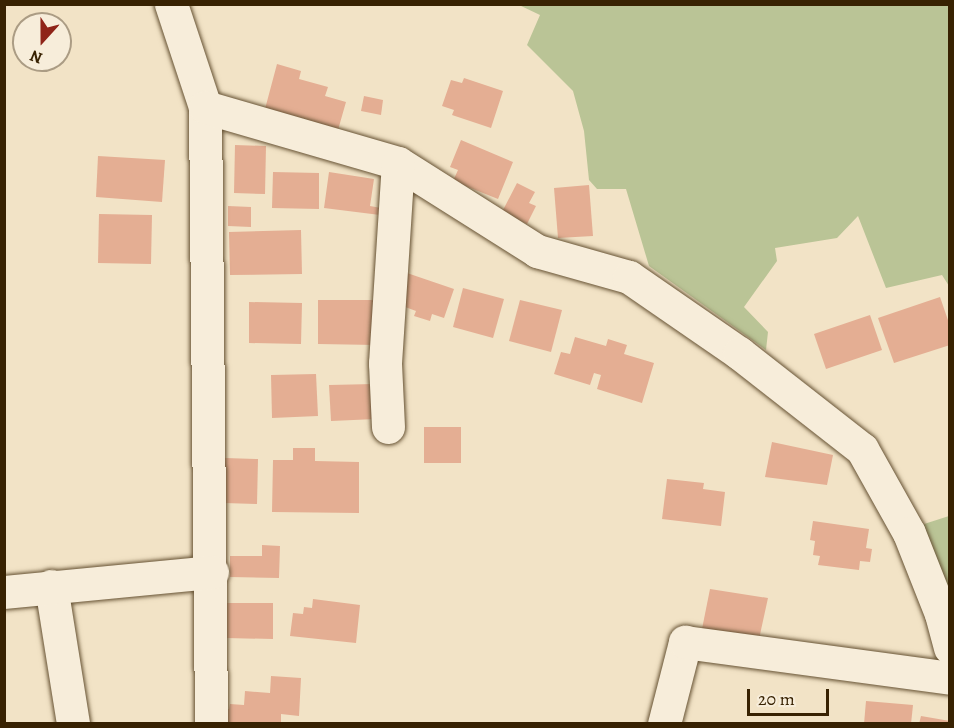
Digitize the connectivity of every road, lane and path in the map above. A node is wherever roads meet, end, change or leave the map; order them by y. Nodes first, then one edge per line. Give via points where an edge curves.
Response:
1 (171, 4) edge
2 (205, 107) junction
3 (398, 163) junction
4 (388, 427) dead end
5 (212, 572) junction
6 (51, 586) junction
7 (4, 592) edge
8 (950, 648) edge
9 (950, 678) edge
10 (73, 723) edge
11 (211, 723) edge
12 (664, 723) edge

1 - 2 street
2 - 3 street
2 - 5 street
3 - 4 street via 385,363
3 - 8 street via 537,251 629,277 739,353 862,449 909,533
5 - 6 street
5 - 11 street
6 - 7 street
6 - 10 street
9 - 12 street via 685,642

